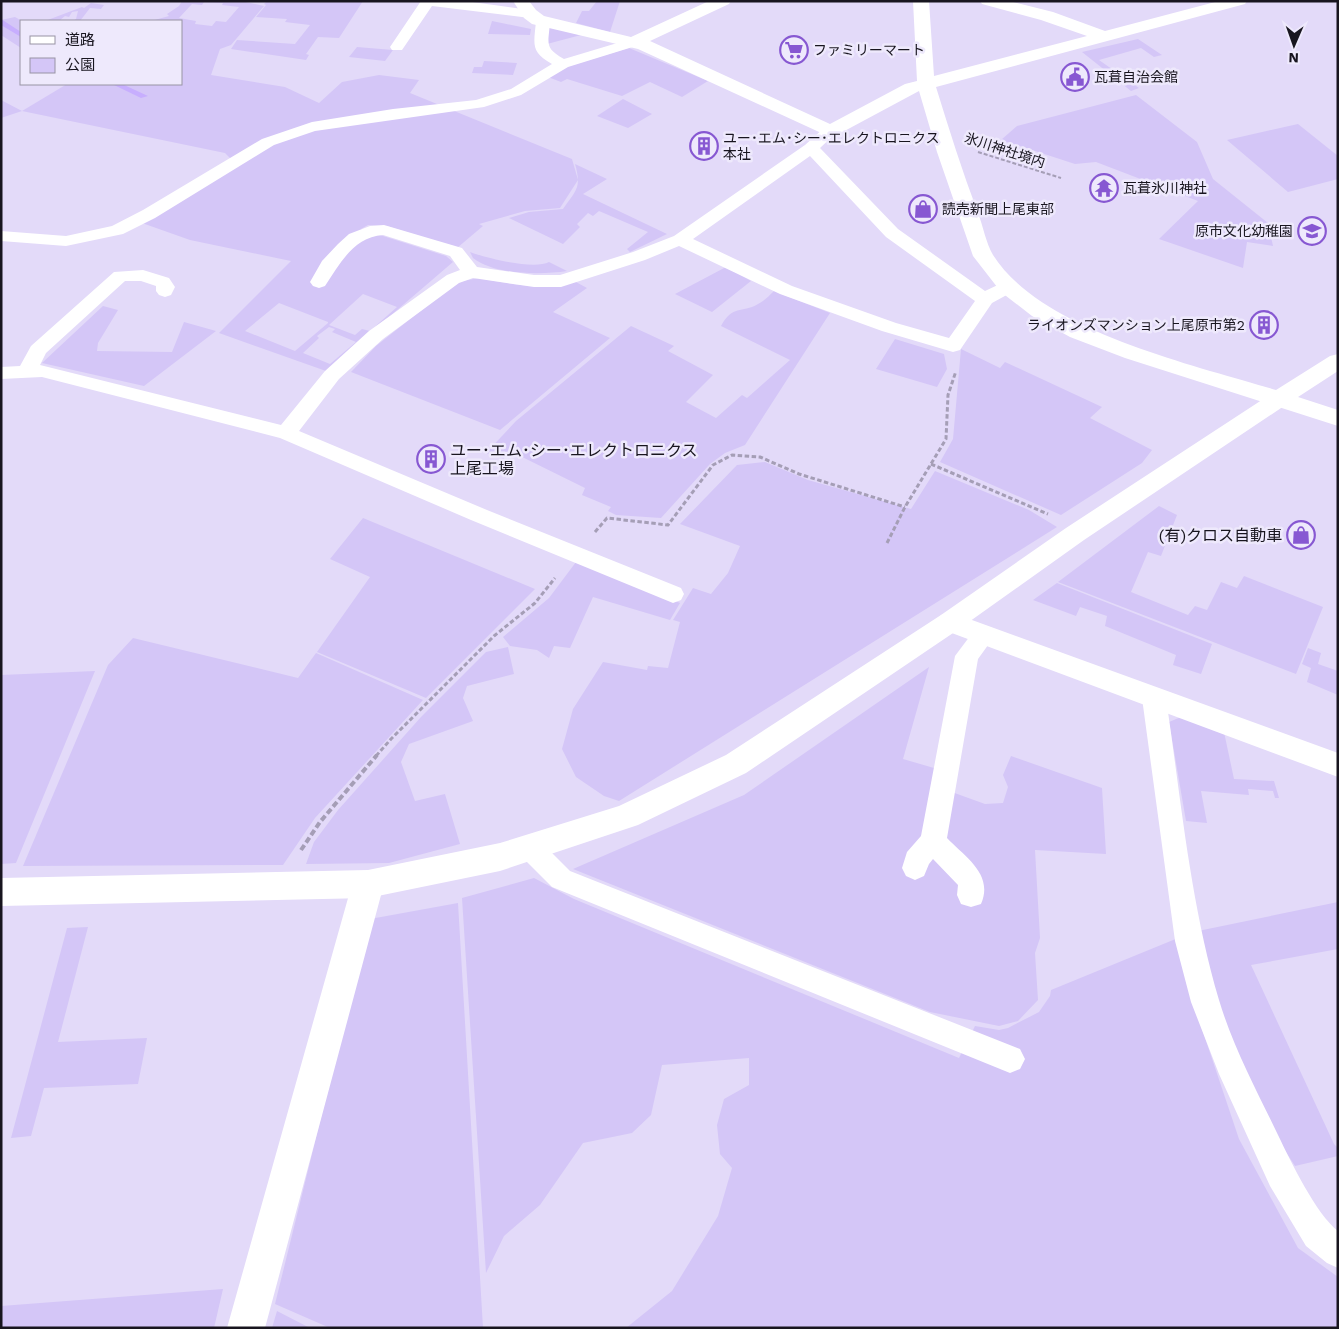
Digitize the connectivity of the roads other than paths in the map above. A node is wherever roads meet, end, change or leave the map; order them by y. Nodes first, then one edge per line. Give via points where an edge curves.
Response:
1 (429, 1) edge
2 (723, 1) edge
3 (921, 1) edge
4 (988, 1) edge
5 (1239, 1) edge
6 (531, 12) edge
7 (1105, 36) junction
8 (634, 42) junction
9 (396, 47) dead end
10 (563, 64) junction
11 (926, 84) junction
12 (830, 132) junction
13 (811, 148) junction
14 (1, 236) edge
15 (680, 240) junction
16 (471, 272) junction
17 (319, 282) dead end
18 (1008, 287) junction
19 (164, 291) dead end
20 (985, 299) junction
21 (1338, 362) edge
22 (27, 371) junction
23 (1, 373) edge
24 (1279, 399) junction
25 (1338, 418) edge
26 (286, 432) junction
27 (673, 594) dead end
28 (950, 622) junction
29 (984, 634) junction
30 (1154, 698) junction
31 (1338, 764) edge
32 (933, 841) junction
33 (530, 848) junction
34 (915, 868) dead end
35 (368, 884) junction
36 (1, 892) edge
37 (971, 895) dead end
38 (1010, 1060) dead end
39 (1338, 1252) edge
40 (246, 1328) edge

1 - 6 lane
1 - 9 lane
2 - 8 street
3 - 11 street
4 - 7 street via 1047,16
5 - 7 street
6 - 8 street
6 - 10 lane via 541,48 546,55
7 - 11 street
8 - 10 lane
8 - 12 street
10 - 14 lane via 516,92 478,104 312,127 268,142 117,230 66,241
11 - 12 street via 911,88
11 - 18 street via 983,256
12 - 13 lane
13 - 15 lane
13 - 20 lane via 892,233
15 - 16 lane via 561,281 534,281
15 - 20 lane via 786,290 953,346
16 - 17 lane via 456,252 384,230 370,231 355,238 328,265
16 - 26 lane via 453,279 376,335 332,375
18 - 20 lane
18 - 24 street via 1040,311 1078,332 1133,353
19 - 22 lane via 163,282 143,275 120,276 38,350
21 - 24 street
22 - 23 lane
22 - 26 lane via 42,371
24 - 25 street
24 - 28 street via 1075,534
26 - 27 lane
28 - 29 street
28 - 33 street via 736,764 626,816
29 - 30 street
29 - 32 lane via 967,656
30 - 31 street
30 - 39 lane via 1188,932 1205,1002 1229,1064 1282,1175 1317,1235
32 - 34 lane via 916,860
32 - 37 lane via 971,881
33 - 35 street
33 - 38 lane via 561,879
35 - 36 street
35 - 40 street

